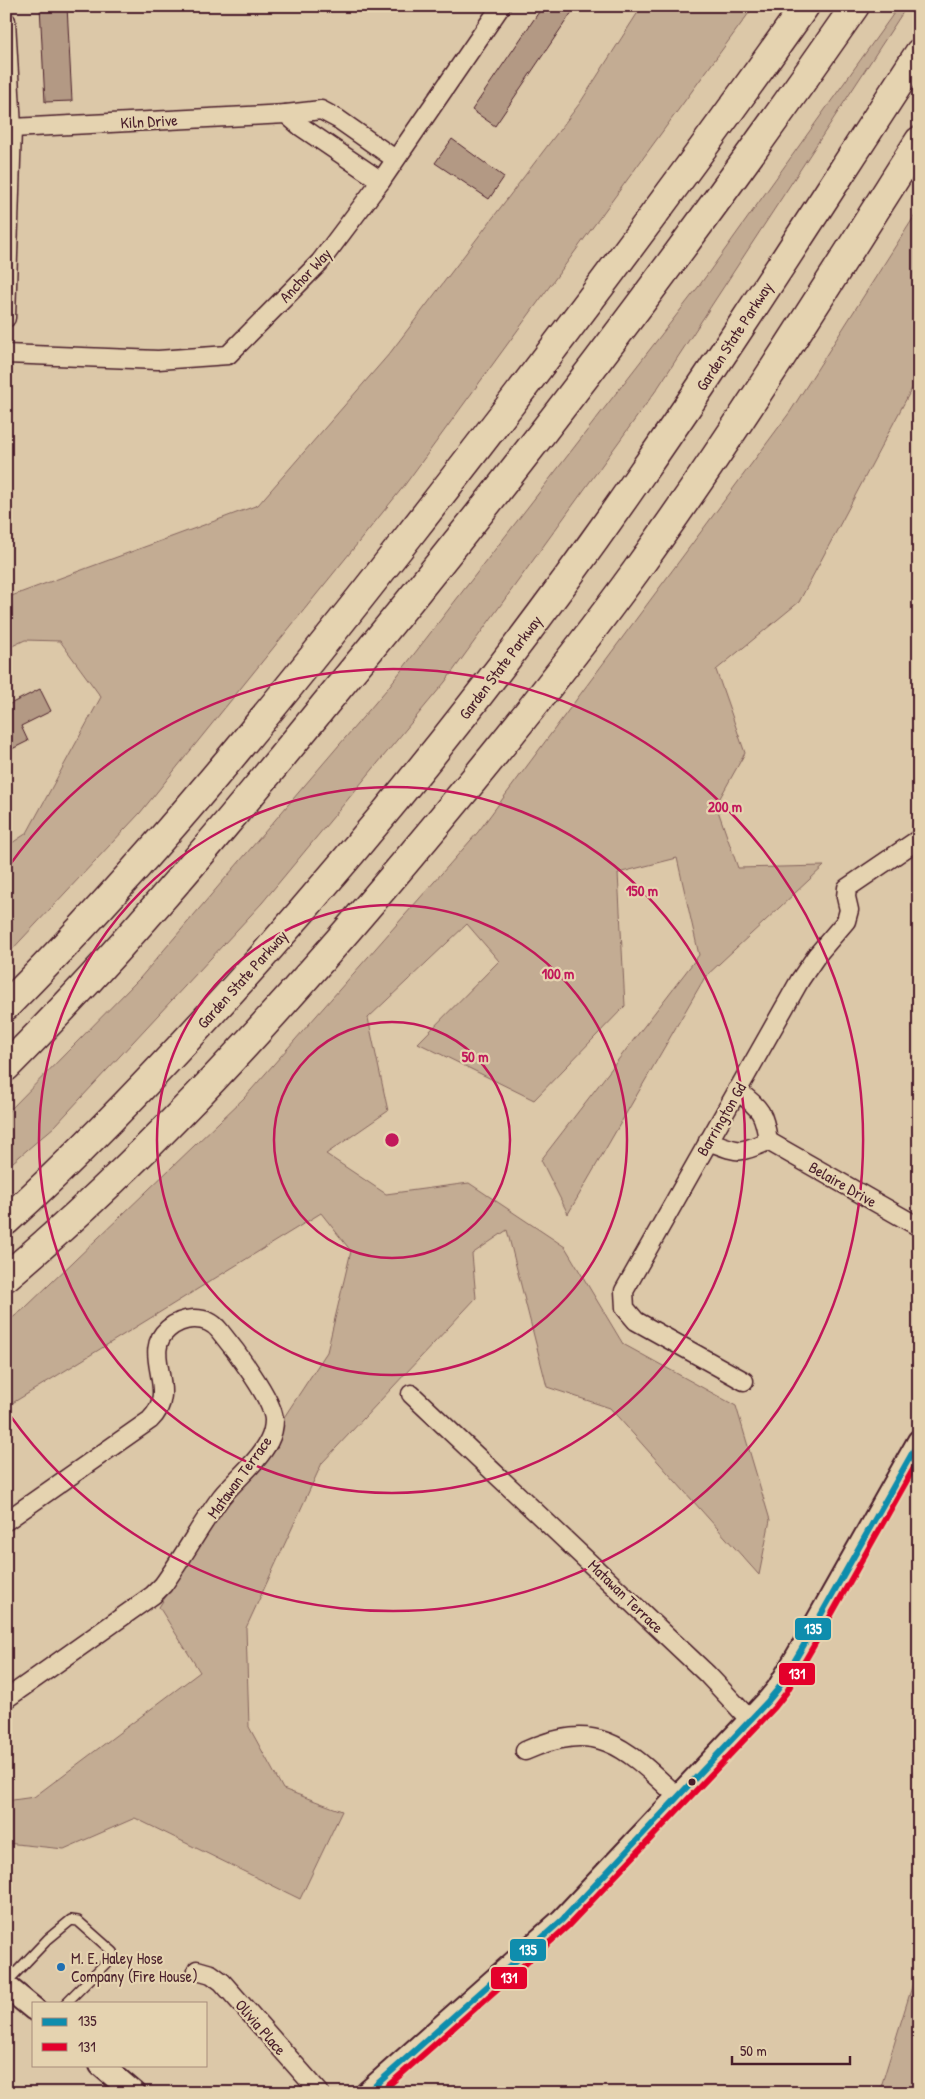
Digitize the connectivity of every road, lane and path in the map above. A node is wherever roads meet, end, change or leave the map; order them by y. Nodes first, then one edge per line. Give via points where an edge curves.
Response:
1 (500, 6) edge
2 (804, 6) edge
3 (855, 6) edge
4 (6, 21) edge
5 (919, 53) edge
6 (286, 114) junction
7 (12, 128) junction
8 (919, 141) edge
9 (395, 159) junction
10 (381, 181) junction
11 (6, 318) edge
12 (6, 354) edge
13 (919, 839) edge
14 (6, 1006) edge
15 (6, 1067) edge
16 (737, 1090) junction
17 (708, 1141) junction
18 (768, 1141) junction
19 (6, 1221) edge
20 (919, 1227) edge
21 (6, 1277) edge
22 (744, 1382) dead end
23 (411, 1394) dead end
24 (919, 1441) edge
25 (6, 1521) edge
26 (6, 1699) edge
27 (750, 1720) junction
28 (525, 1751) dead end
29 (678, 1797) junction
30 (197, 1970) dead end
31 (6, 1985) edge
32 (67, 2002) edge
33 (32, 2007) edge
34 (102, 2066) edge
35 (134, 2093) edge
36 (320, 2093) edge
37 (367, 2093) edge

1 - 9 street, Anchor Way
2 - 14 highway via 586,306 325,641 153,849
3 - 15 highway via 680,250 411,601 162,898 83,988
4 - 7 street
5 - 19 highway, Garden State Parkway via 705,380 506,661 362,840 211,1014 93,1139
6 - 7 street, Kiln Drive
6 - 9 street, Kiln Drive via 321,110
6 - 10 street
7 - 11 street
8 - 21 highway via 723,446 635,572 529,712 347,931 230,1062 150,1144
9 - 10 street, Anchor Way
10 - 12 street, Anchor Way via 320,262 228,355 158,360
13 - 16 street, Barrington Gd via 847,888 849,910 846,921 800,980
16 - 17 street, Barrington Gd
16 - 18 street via 762,1113
17 - 18 street via 744,1152
17 - 22 street, Barrington Gd via 627,1285 625,1308 636,1321
18 - 20 street, Belaire Drive
23 - 27 street, Matawan Terrace
24 - 27 street via 778,1689
25 - 26 street, Matawan Terrace via 159,1412 164,1399 158,1349 166,1331 177,1323 197,1319 216,1326 268,1400 274,1418 269,1441 222,1497 163,1584 153,1595
27 - 29 street
28 - 29 street via 569,1736 606,1740 638,1758
29 - 37 street via 562,1920
30 - 36 street, Olivia Place via 222,1982
31 - 32 lane via 48,1939 71,1920 78,1921 113,1952
31 - 33 street
34 - 35 street

